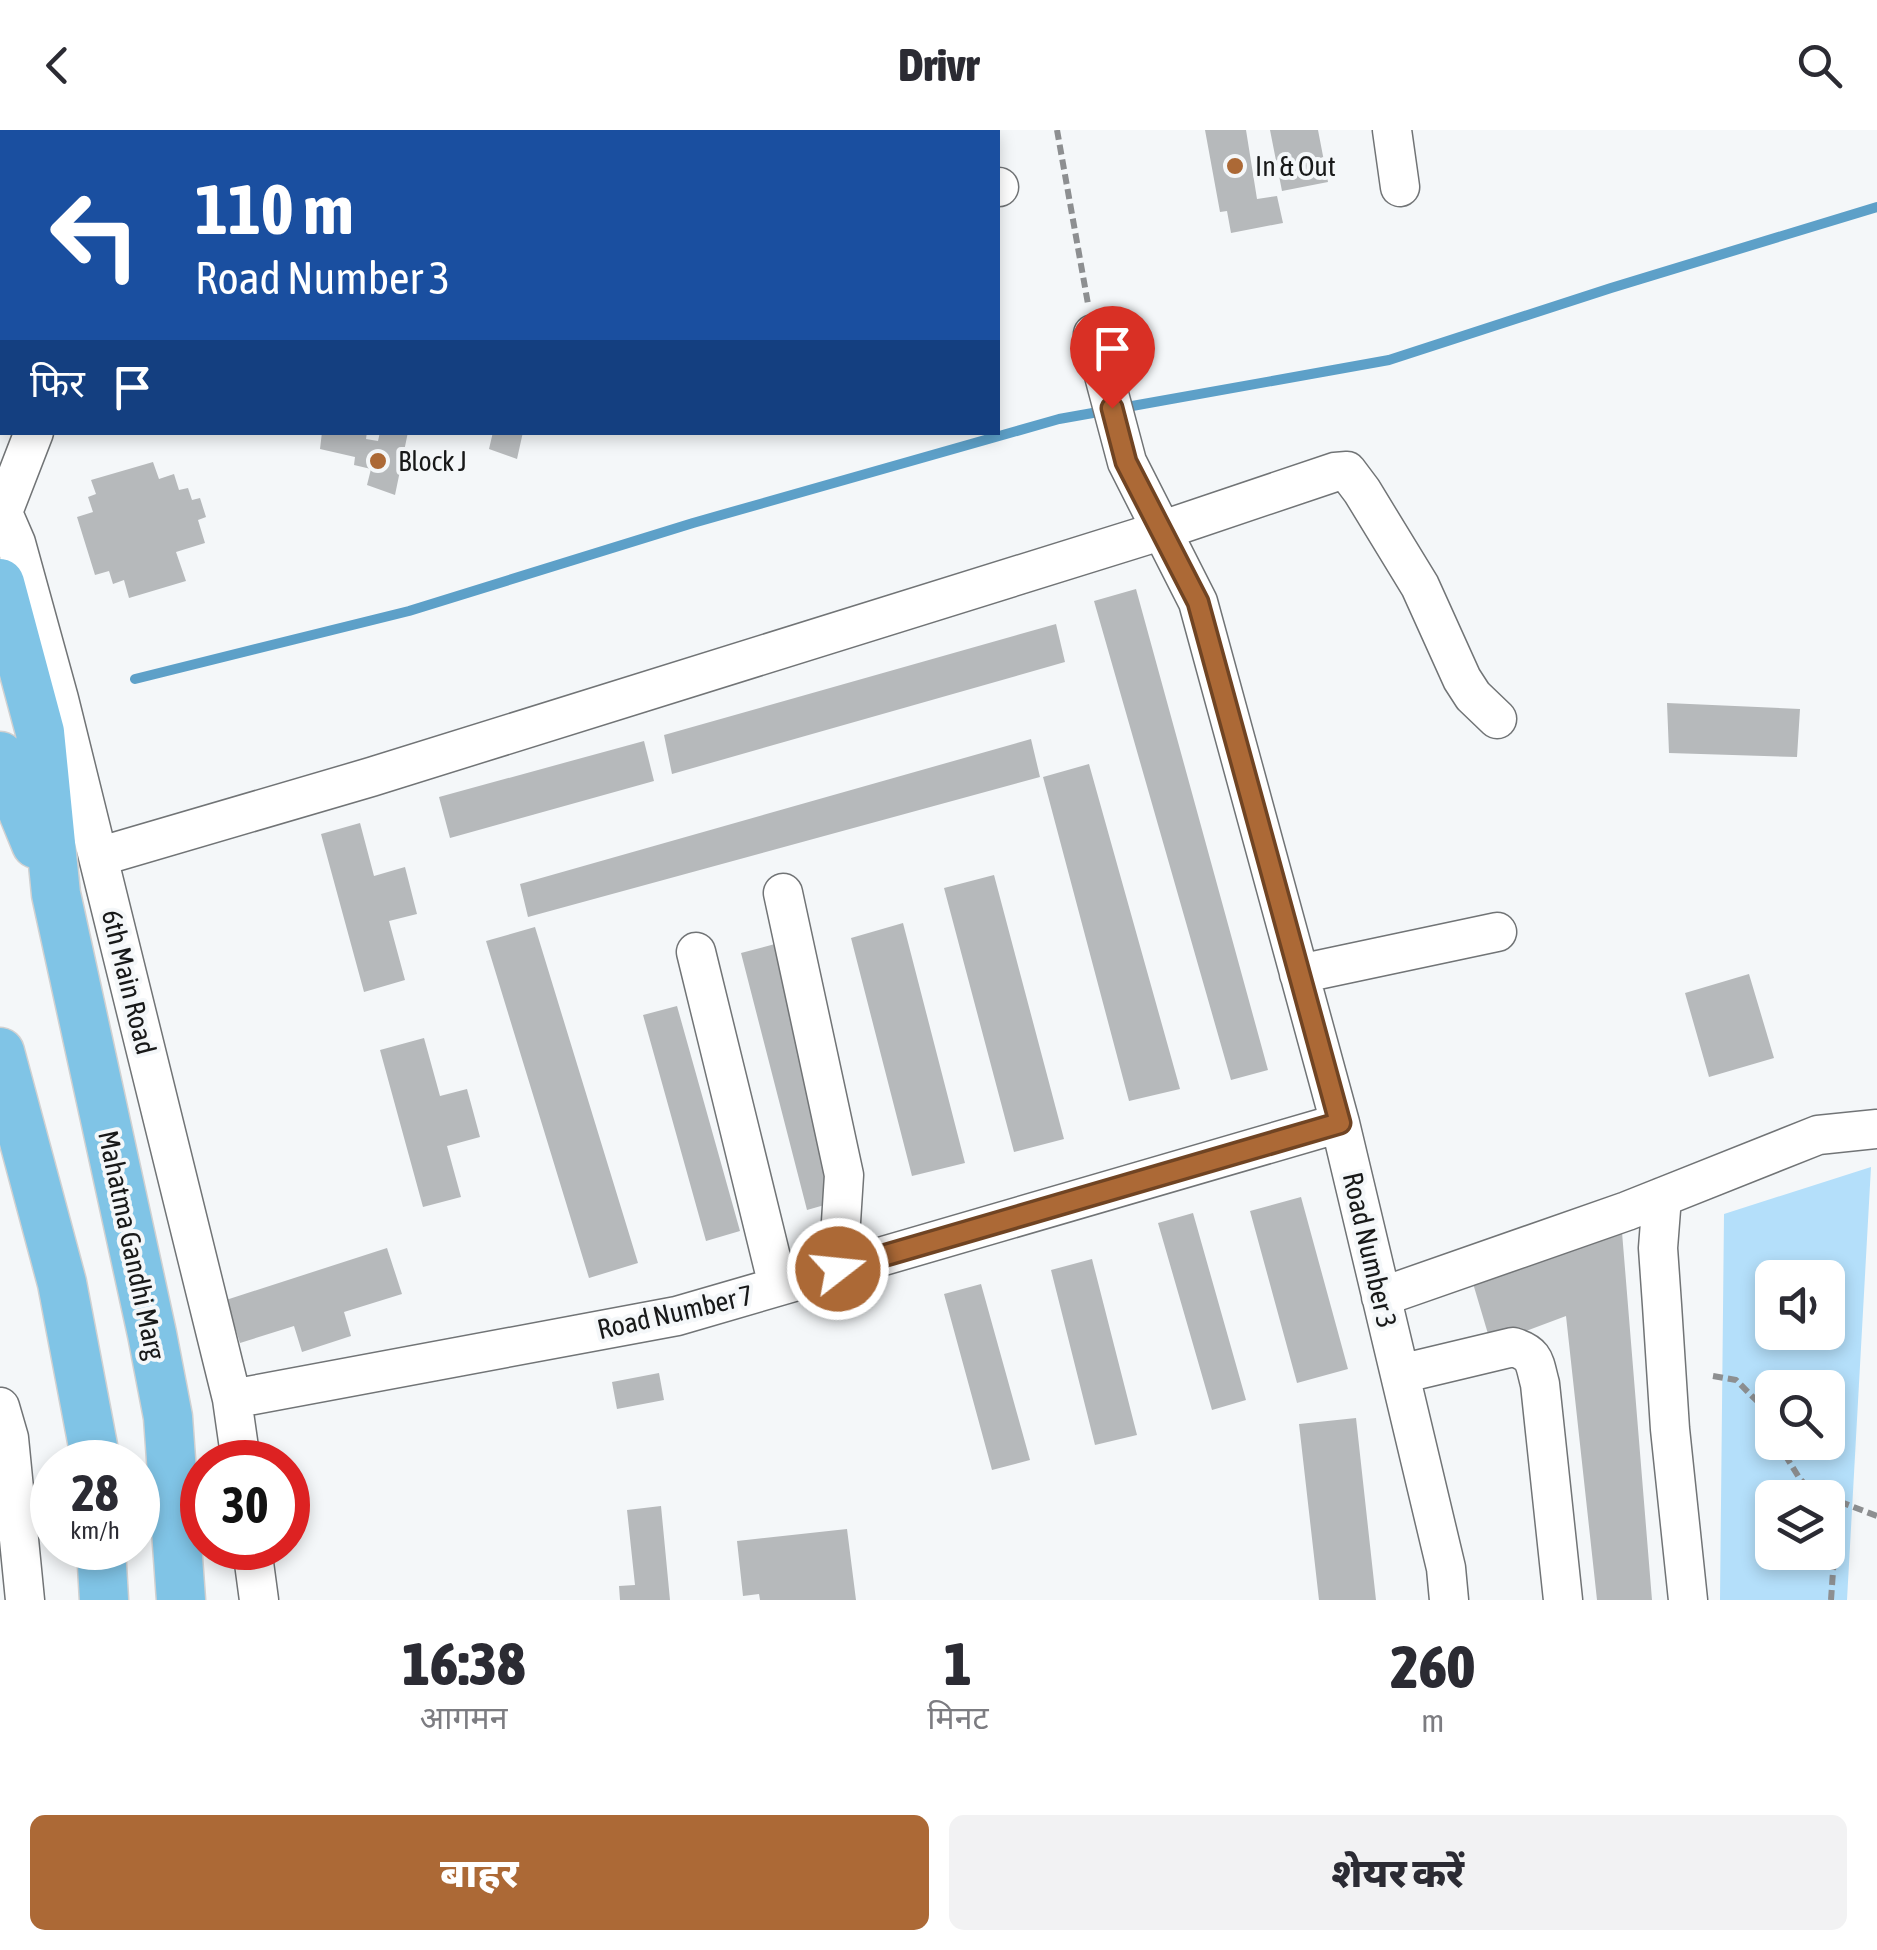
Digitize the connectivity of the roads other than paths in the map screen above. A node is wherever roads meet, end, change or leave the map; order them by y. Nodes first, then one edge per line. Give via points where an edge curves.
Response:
1 (1392, 130) edge
2 (1400, 187) dead end
3 (1093, 334) road end
4 (33, 435) edge
5 (2, 509) edge
6 (1160, 531) junction
7 (0, 583) edge
8 (1497, 720) dead end
9 (0, 756) edge
10 (98, 857) junction
11 (783, 893) dead end
12 (56, 894) junction
13 (1497, 932) dead end
14 (696, 952) dead end
15 (1299, 974) junction
16 (0, 1052) edge
17 (1340, 1123) junction
18 (1877, 1129) edge
19 (1662, 1197) junction
20 (838, 1269) junction
21 (778, 1286) junction
22 (1382, 1297) junction
23 (1400, 1374) junction
24 (232, 1399) junction
25 (0, 1407) edge
26 (92, 1440) edge
27 (237, 1440) edge
28 (102, 1570) edge
29 (255, 1570) edge
30 (24, 1600) edge
31 (104, 1600) edge
32 (182, 1600) edge
33 (259, 1600) edge
34 (1448, 1600) edge
35 (1563, 1600) edge
36 (1688, 1600) edge

1 - 2 street
3 - 6 street, Road Number 3 via 1126,462
4 - 5 street
5 - 10 street, 6th Main Road
6 - 8 street via 1347,471 1420,586 1462,678
6 - 10 street
6 - 15 street, Road Number 3 via 1198,602
7 - 12 main road via 40,732
9 - 12 main road
10 - 24 street, 6th Main Road
11 - 20 street via 844,1174
12 - 32 main road, Mahatma Gandhi Marg via 168,1417
13 - 15 street
14 - 21 street
15 - 17 street, Road Number 3
16 - 26 main road via 62,1283
17 - 20 street, Road Number 7
17 - 22 street, Road Number 3
18 - 19 street via 1818,1135
19 - 22 street
19 - 36 street via 1658,1248
20 - 21 street, Road Number 7
21 - 24 street, Road Number 7 via 677,1316
22 - 23 street, Road Number 3
23 - 34 street, Road Number 3
23 - 35 street via 1513,1348 1527,1352 1540,1384
24 - 27 street, 6th Main Road
25 - 30 street via 9,1438
28 - 31 main road
29 - 33 street

